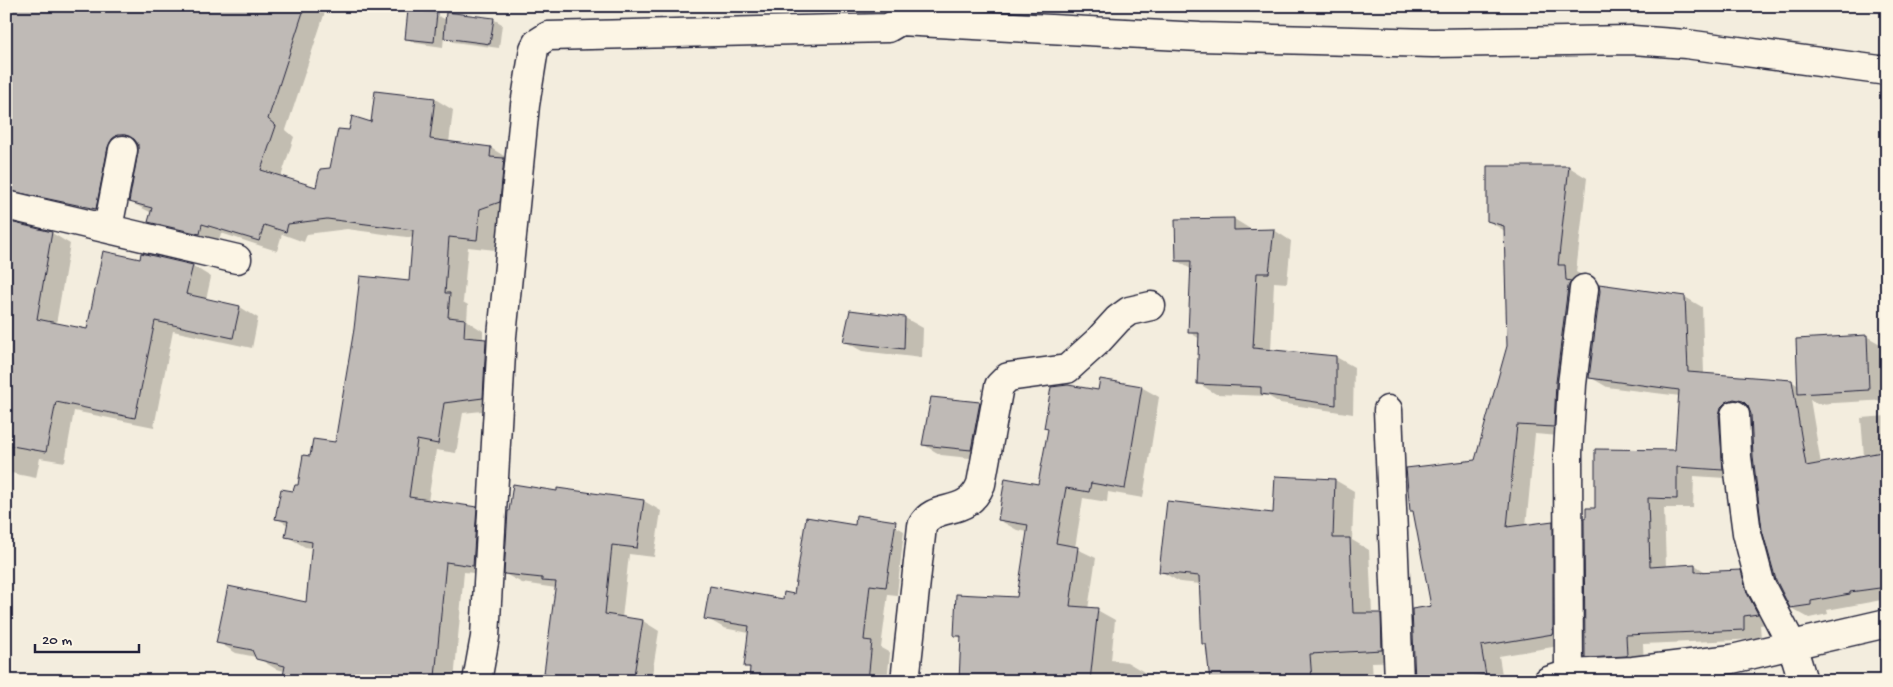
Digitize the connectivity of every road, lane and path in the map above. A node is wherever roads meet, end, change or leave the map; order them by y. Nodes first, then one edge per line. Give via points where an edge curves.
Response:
1 (900, 14) edge
2 (1887, 71) edge
3 (123, 150) dead end
4 (6, 205) edge
5 (108, 228) junction
6 (236, 259) dead end
7 (1584, 289) dead end
8 (1151, 306) dead end
9 (1388, 410) dead end
10 (1735, 415) dead end
11 (1887, 623) edge
12 (1792, 645) junction
13 (1634, 676) edge
14 (1558, 678) edge
15 (477, 681) edge
16 (905, 681) edge
17 (1399, 681) edge
18 (1802, 681) edge

1 - 2 street via 1239,38 1433,43 1633,40
1 - 15 street via 888,28 548,36 537,43 525,105 502,336 486,623
3 - 5 street
4 - 5 street
5 - 6 street
7 - 14 street via 1572,384
8 - 16 street via 1118,319 1067,369 1008,377 999,386 978,492 963,505 931,514 922,526
9 - 17 street
10 - 12 street via 1747,533 1761,586
11 - 12 street
12 - 13 street
12 - 18 street
13 - 14 street

